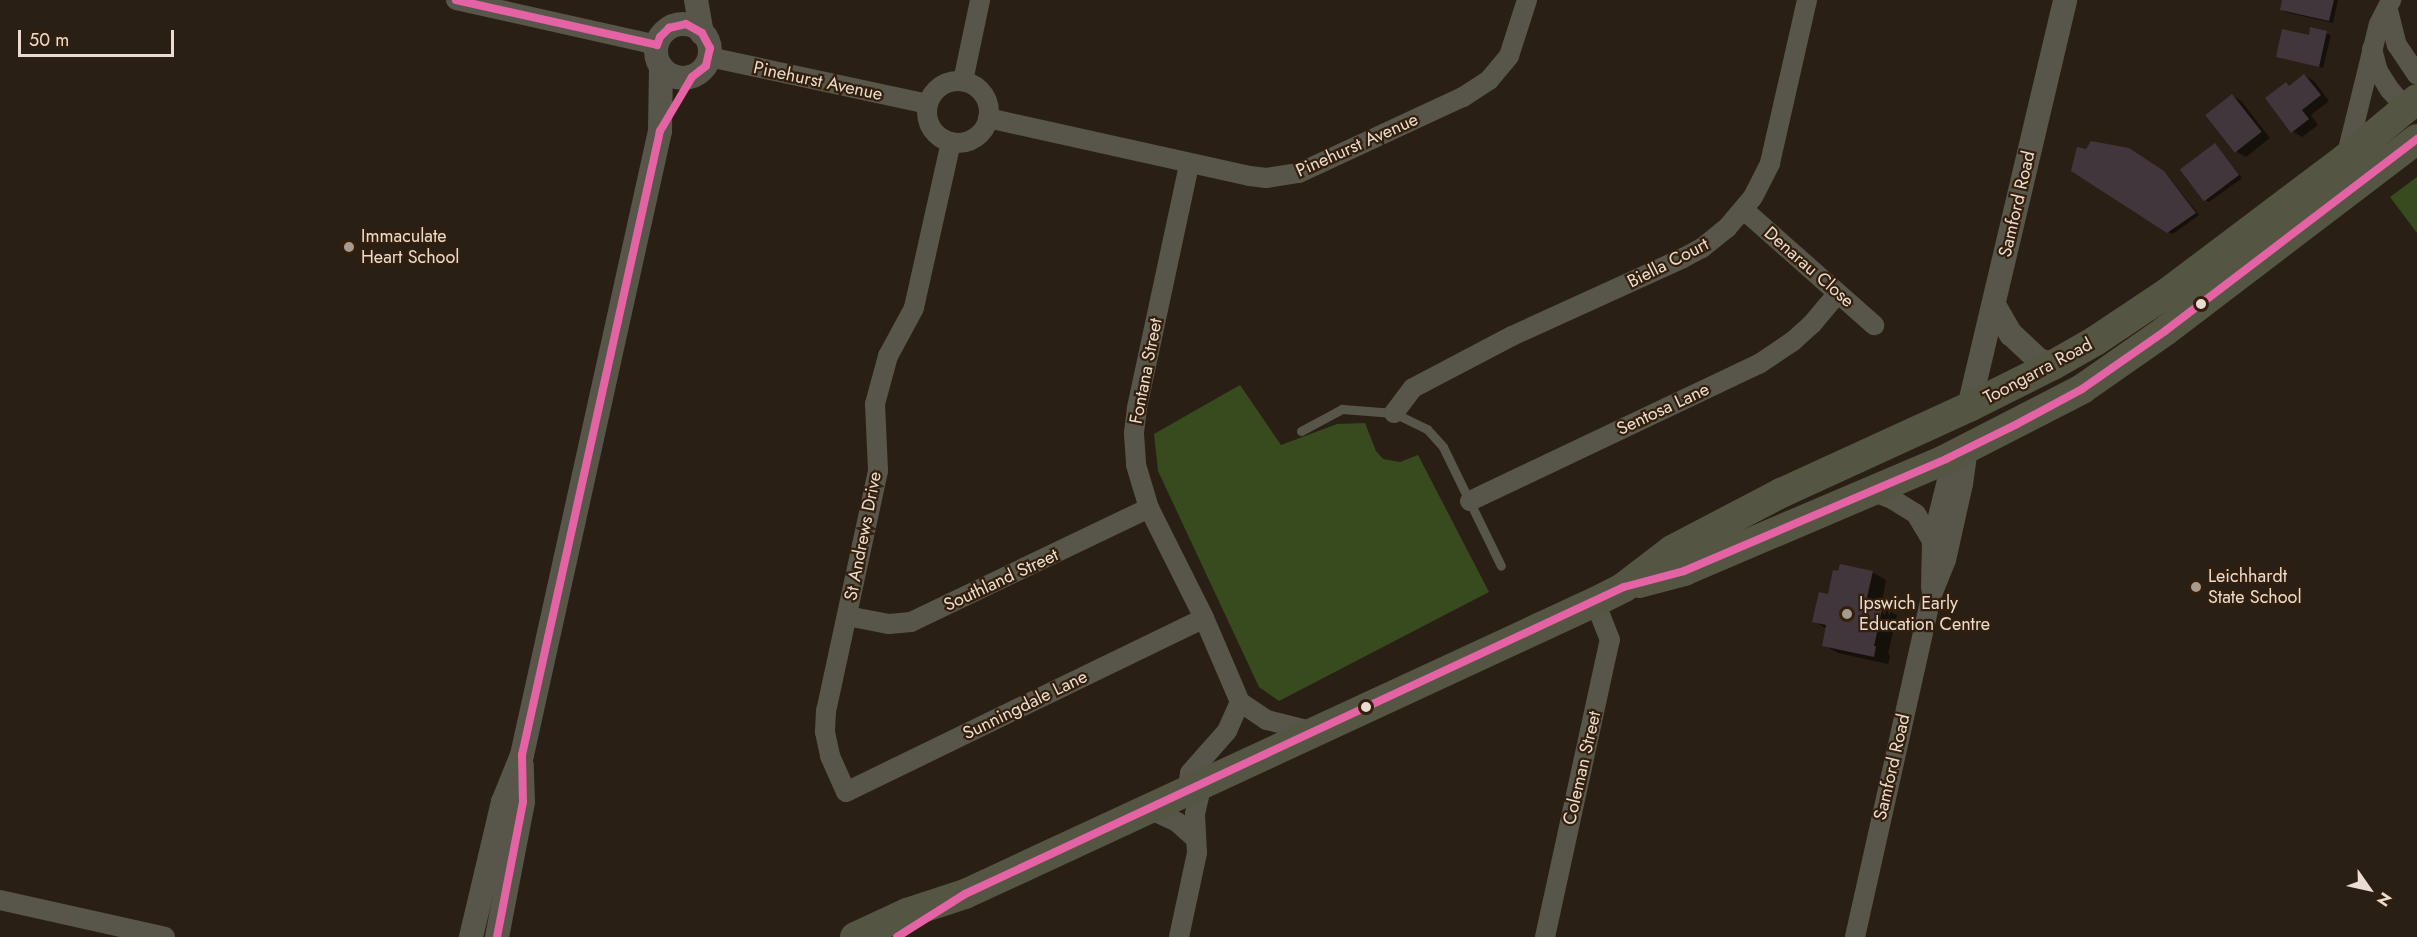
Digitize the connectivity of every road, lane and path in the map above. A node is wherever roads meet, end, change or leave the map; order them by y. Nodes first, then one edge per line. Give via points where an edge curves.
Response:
1 (456, 0) edge
2 (685, 0) edge
3 (696, 0) edge
4 (980, 0) edge
5 (1527, 0) edge
6 (1807, 0) edge
7 (2065, 0) edge
8 (2389, 5) edge
9 (702, 33) junction
10 (662, 47) junction
11 (2372, 49) junction
12 (709, 57) junction
13 (2417, 75) edge
14 (692, 77) junction
15 (963, 81) junction
16 (928, 104) junction
17 (2413, 108) edge
18 (988, 118) junction
19 (660, 131) junction
20 (2417, 139) edge
21 (951, 142) junction
22 (2346, 158) junction
23 (1189, 165) junction
24 (1743, 210) junction
25 (1838, 293) junction
26 (1994, 304) junction
27 (1874, 325) dead end
28 (2053, 365) junction
29 (1969, 407) junction
30 (1394, 413) junction
31 (1301, 431) dead end
32 (1960, 452) junction
33 (1872, 491) junction
34 (1470, 501) junction
35 (1149, 508) junction
36 (1932, 541) junction
37 (1501, 566) dead end
38 (1624, 587) junction
39 (1931, 597) junction
40 (1595, 602) junction
41 (847, 616) junction
42 (1204, 618) junction
43 (1240, 702) junction
44 (1311, 731) junction
45 (522, 755) junction
46 (1195, 786) junction
47 (846, 792) joint
48 (1147, 808) junction
49 (1195, 838) junction
50 (965, 894) junction
51 (0, 900) edge
52 (165, 937) edge
53 (471, 937) edge
54 (497, 937) edge
55 (855, 937) edge
56 (897, 937) edge
57 (1179, 937) edge
58 (1545, 937) edge
59 (1855, 937) edge

1 - 10 street
2 - 10 street
3 - 9 street
4 - 15 street
5 - 23 street, Pinehurst Avenue via 1509,56 1489,80 1463,97 1299,173 1266,178
6 - 24 street, Biella Court via 1770,163
7 - 26 street, Samford Road
8 - 11 street
8 - 13 street via 2397,45
9 - 10 street via 686,24
9 - 12 street via 709,44
10 - 14 street via 675,77
10 - 19 street
11 - 17 street via 2390,90
11 - 22 street
12 - 14 street via 703,69
12 - 16 street, Pinehurst Avenue
14 - 19 street
15 - 16 street via 937,89
15 - 18 street via 973,85 986,99
16 - 21 street via 929,124
17 - 22 main road, Toongarra Road
18 - 21 street via 978,134
18 - 23 street, Pinehurst Avenue
19 - 45 street
20 - 32 main road, Toongarra Road via 2140,349 2082,388
21 - 41 street, St Andrews Drive via 914,308 883,370 874,417 878,471
22 - 28 main road, Toongarra Road via 2167,293
23 - 35 street, Fontana Street via 1137,408 1136,465
24 - 25 street, Denarau Close
24 - 30 street, Biella Court via 1716,238 1695,252 1512,336 1413,388
25 - 27 street, Denarau Close
25 - 34 street, Sentosa Lane via 1792,342 1759,364
26 - 28 street via 2011,334 2039,360
26 - 29 street, Samford Road
28 - 29 main road, Toongarra Road
29 - 32 main road, Samford Road
29 - 38 main road, Toongarra Road via 1781,493 1672,550
30 - 31 lane via 1342,409
30 - 34 lane via 1427,429 1443,447
32 - 33 main road, Toongarra Road
32 - 36 street, Samford Road
32 - 39 street, Samford Road via 1963,484 1946,560
33 - 36 street via 1916,514
33 - 38 main road, Toongarra Road via 1684,571
34 - 37 lane
35 - 41 street, Southland Street via 911,622 889,624
35 - 42 street, Fontana Street
36 - 39 street, Samford Road
38 - 40 main road, Toongarra Road
39 - 59 street, Samford Road
40 - 44 main road, Toongarra Road
40 - 58 street, Coleman Street via 1610,640
41 - 47 street, St Andrews Drive via 825,732 830,756
42 - 43 street, Fontana Street
42 - 47 street, Sunningdale Lane
43 - 44 street via 1267,720
43 - 46 street via 1227,731 1191,772
44 - 46 main road, Toongarra Road
45 - 53 street via 503,802
45 - 54 street via 523,802
46 - 48 main road, Toongarra Road
46 - 49 street
48 - 49 street via 1177,822
48 - 50 main road, Toongarra Road
49 - 57 street via 1197,853
50 - 55 main road, Toongarra Road via 907,913
50 - 56 main road, Toongarra Road
51 - 52 street

